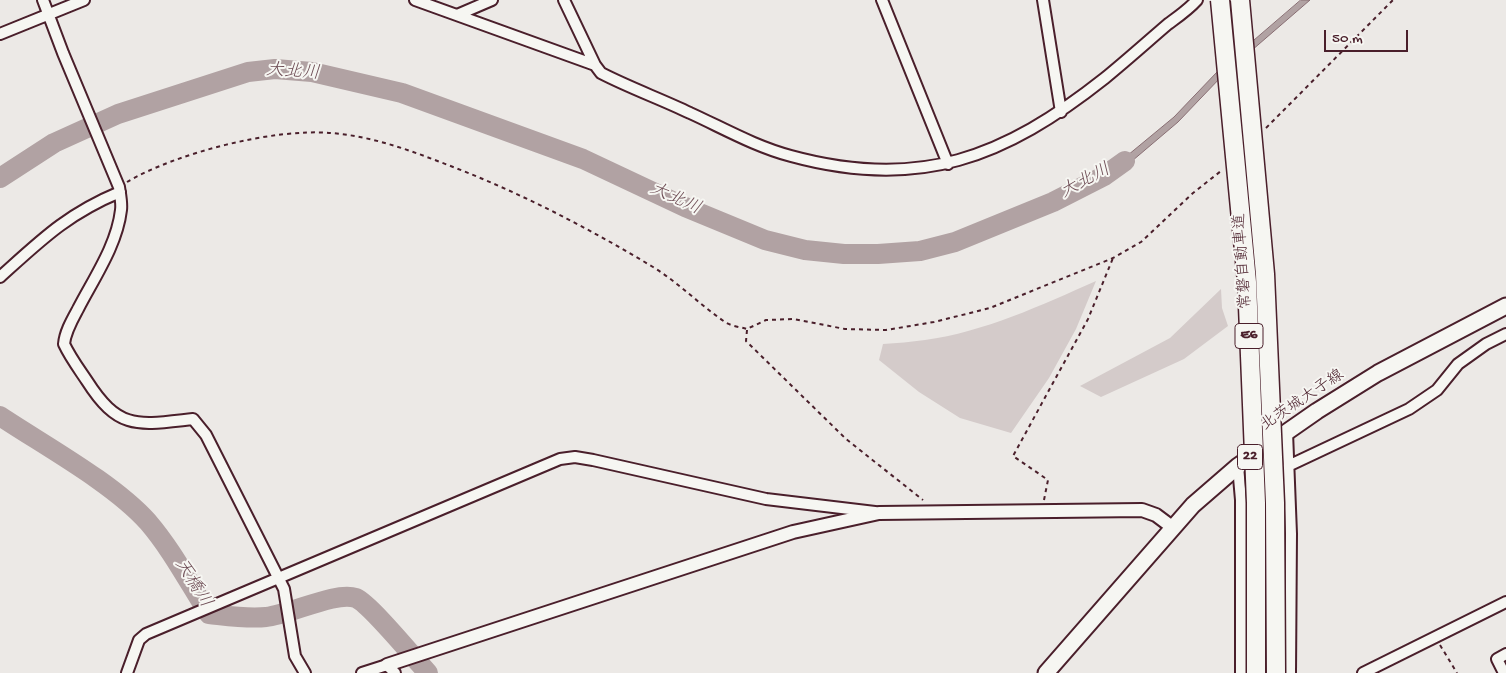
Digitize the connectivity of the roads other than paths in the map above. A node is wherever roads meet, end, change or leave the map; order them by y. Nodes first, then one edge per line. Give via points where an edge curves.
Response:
1 (43, 0) edge
2 (84, 0) edge
3 (415, 0) edge
4 (492, 0) edge
5 (564, 0) edge
6 (882, 0) edge
7 (1043, 0) edge
8 (1197, 0) edge
9 (1220, 0) edge
10 (1240, 0) edge
11 (48, 15) junction
12 (457, 15) junction
13 (0, 34) edge
14 (595, 65) junction
15 (1061, 112) junction
16 (948, 164) junction
17 (119, 190) junction
18 (0, 277) edge
19 (1506, 306) edge
20 (1506, 334) edge
21 (1287, 432) junction
22 (1238, 466) junction
23 (1288, 466) junction
24 (879, 513) junction
25 (1172, 528) junction
26 (279, 577) junction
27 (1506, 602) edge
28 (1506, 654) edge
29 (391, 669) edge
30 (127, 673) edge
31 (305, 673) edge
32 (362, 673) edge
33 (1046, 673) edge
34 (1241, 673) edge
35 (1256, 673) edge
36 (1276, 673) edge
37 (1290, 673) edge
38 (1363, 673) edge
39 (1504, 673) edge

1 - 11 street
2 - 11 street
3 - 12 street
4 - 12 street
5 - 14 street
6 - 16 street
7 - 15 street
8 - 15 street via 1189,10
9 - 35 highway, 常磐自動車道 / E6, bridge via 1247,291 1256,504
10 - 36 highway, 常磐自動車道 / E6, bridge via 1265,274 1275,503
11 - 13 street
11 - 17 street
12 - 14 street
14 - 16 street via 615,80 790,156 874,171 915,170
15 - 16 street via 1008,141
17 - 18 street via 60,224
17 - 26 street via 118,227 64,337 64,344 101,403 118,417 154,423 193,419 206,435
19 - 21 main road, 北茨城大子線 / 22 via 1378,372
20 - 23 street via 1458,364 1437,390 1409,409
21 - 22 main road, 北茨城大子線 / 22
21 - 23 street
22 - 25 main road, 北茨城大子線 / 22
22 - 34 street via 1241,500
23 - 37 street
24 - 25 street via 1142,510 1156,515
24 - 26 street via 766,499 575,457 560,459
24 - 29 street via 793,532 430,649 408,657
25 - 33 main road, 北茨城大子線 / 22
26 - 30 street via 146,634 139,640
26 - 31 street via 296,656
27 - 38 street
28 - 39 street via 1497,659
29 - 32 street

